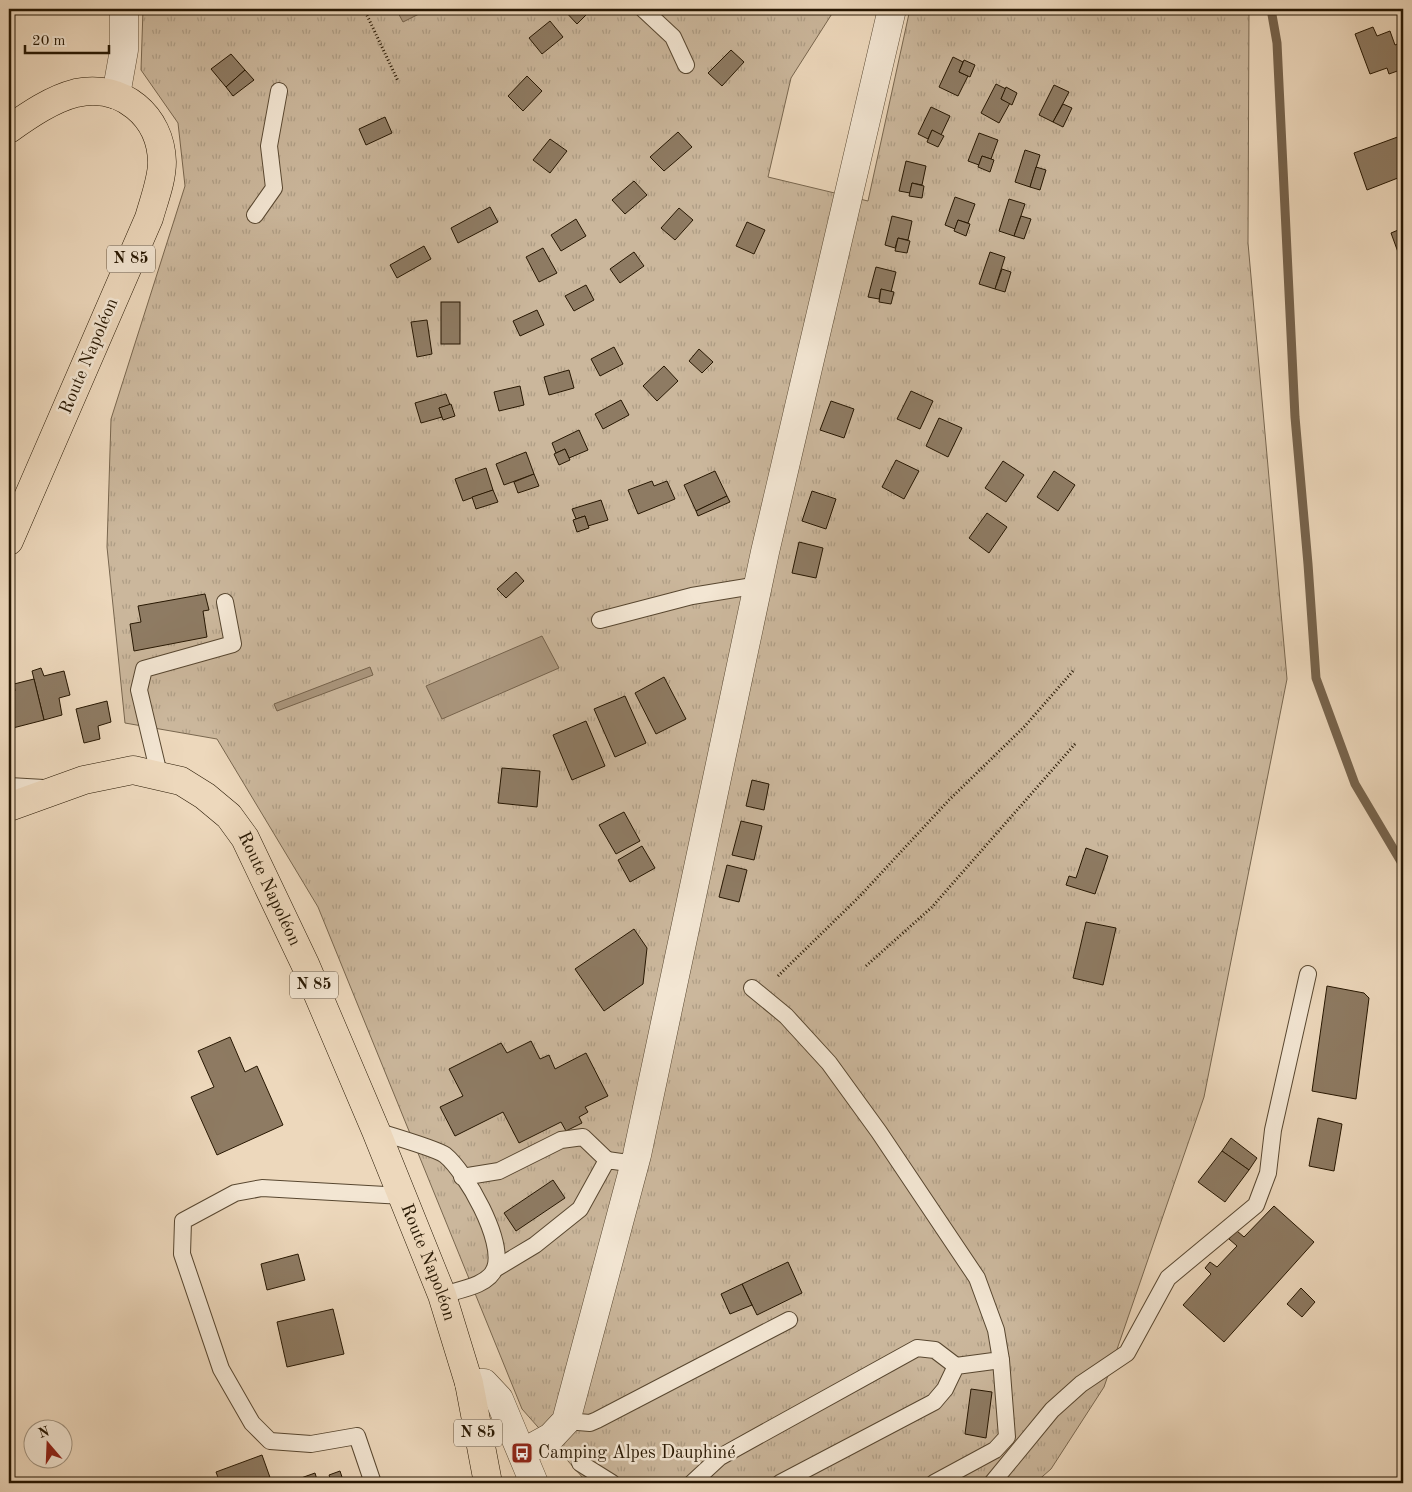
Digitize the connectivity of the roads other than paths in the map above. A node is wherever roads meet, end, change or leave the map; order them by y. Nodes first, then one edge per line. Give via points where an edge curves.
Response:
1 (124, 9) edge
2 (643, 9) edge
3 (892, 9) edge
4 (686, 65) dead end
5 (279, 91) dead end
6 (116, 95) junction
7 (9, 129) edge
8 (255, 215) dead end
9 (9, 541) edge
10 (758, 585) junction
11 (225, 602) dead end
12 (600, 620) dead end
13 (159, 774) junction
14 (9, 786) edge
15 (56, 789) junction
16 (9, 807) edge
17 (1308, 974) dead end
18 (752, 988) dead end
19 (376, 1131) junction
20 (607, 1160) junction
21 (635, 1164) junction
22 (462, 1177) junction
23 (403, 1196) junction
24 (495, 1269) junction
25 (442, 1295) junction
26 (789, 1320) dead end
27 (1001, 1360) junction
28 (956, 1366) junction
29 (469, 1383) junction
30 (566, 1422) junction
31 (522, 1453) junction
32 (580, 1463) dead end
33 (373, 1483) edge
34 (488, 1483) edge
35 (534, 1483) edge
36 (612, 1483) edge
37 (692, 1483) edge
38 (780, 1483) edge
39 (934, 1483) edge
40 (992, 1483) edge

1 - 6 street via 124,50
2 - 4 lane via 673,38
3 - 10 street
5 - 8 lane via 269,146 274,188
6 - 7 main road, Route Napoléon / N 85 via 77,93 54,101
6 - 9 main road, Route Napoléon / N 85 via 140,108 155,127 162,164 157,191
10 - 12 lane via 692,596
10 - 21 street
11 - 13 lane via 233,644 144,669 139,690
13 - 15 main road, Route Napoléon / N 85 via 133,770 112,772
13 - 19 main road, Route Napoléon / N 85 via 181,781 205,796 229,816 245,838 305,964
14 - 15 lane
15 - 16 main road, Route Napoléon / N 85
17 - 40 lane via 1274,1130 1268,1173 1256,1205 1168,1278 1127,1353 1081,1384 1052,1410
18 - 27 lane via 786,1016 829,1063 978,1278 996,1330
19 - 22 lane via 444,1155
19 - 23 main road, Route Napoléon / N 85
20 - 21 lane
20 - 22 lane via 583,1136 561,1140 499,1171
20 - 24 lane via 580,1209 534,1246
21 - 30 street
22 - 24 lane via 491,1230 497,1252
23 - 25 main road, Route Napoléon / N 85
23 - 33 lane via 262,1188 235,1193 182,1221 182,1254 221,1369 252,1423 270,1441 310,1444 357,1436
24 - 25 lane via 485,1281
25 - 29 main road, Route Napoléon / N 85
26 - 30 lane via 597,1420 590,1423
27 - 28 lane
27 - 39 lane via 1007,1437 995,1450
28 - 37 lane via 935,1350 917,1348 720,1457
28 - 38 lane via 946,1389 934,1402
29 - 31 street via 484,1383 492,1389
29 - 34 main road, N 85
30 - 31 street via 551,1437
31 - 35 street
32 - 36 lane

